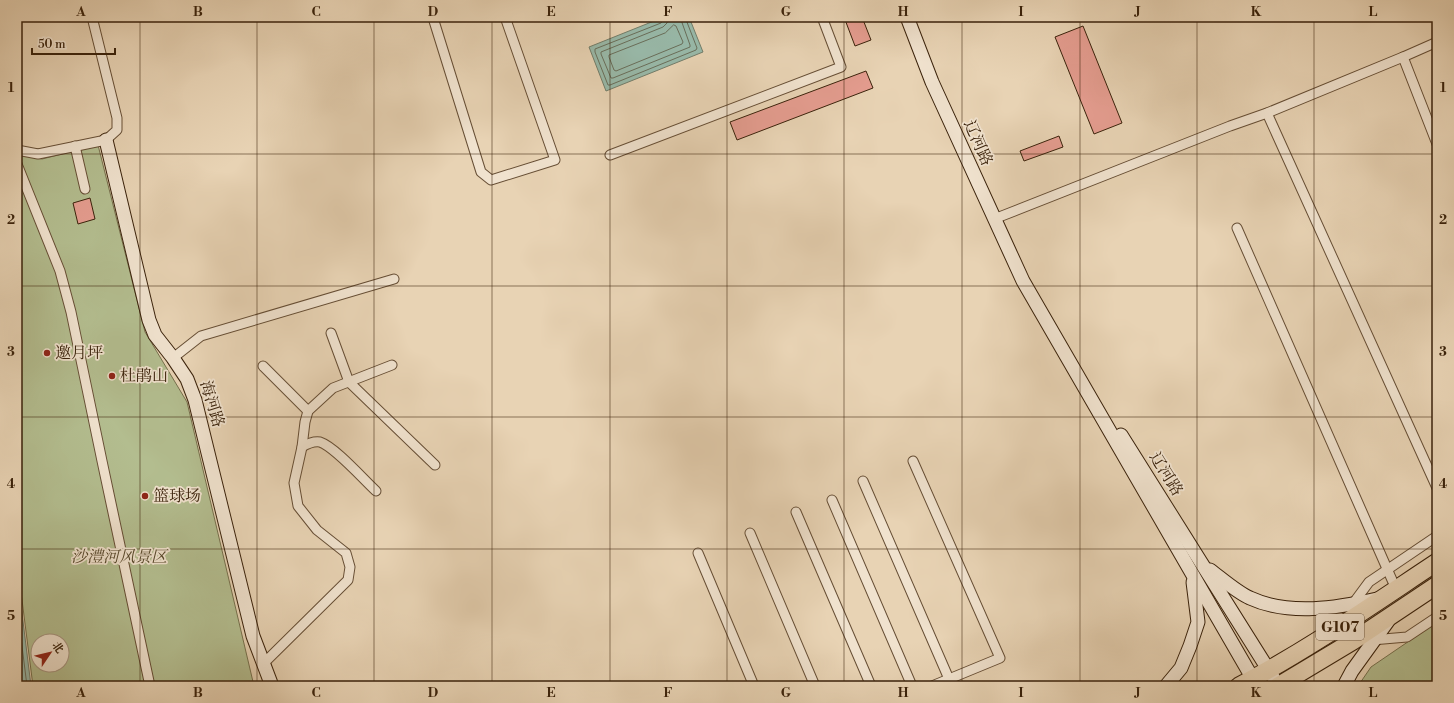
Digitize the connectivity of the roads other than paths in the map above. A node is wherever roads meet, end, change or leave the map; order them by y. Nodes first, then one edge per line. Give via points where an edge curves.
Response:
1 (92, 17) edge
2 (435, 17) edge
3 (505, 17) edge
4 (822, 17) edge
5 (907, 17) edge
6 (1437, 42) edge
7 (1403, 57) junction
8 (1267, 113) junction
9 (106, 140) junction
10 (1437, 144) edge
11 (75, 146) junction
12 (17, 150) edge
13 (610, 155) dead end
14 (17, 164) edge
15 (85, 189) dead end
16 (994, 219) junction
17 (1237, 228) dead end
18 (394, 279) dead end
19 (1023, 281) junction
20 (331, 333) dead end
21 (173, 358) junction
22 (392, 365) dead end
23 (263, 366) dead end
24 (348, 382) junction
25 (308, 411) junction
26 (302, 447) junction
27 (913, 461) dead end
28 (435, 465) dead end
29 (863, 481) dead end
30 (1437, 488) edge
31 (376, 491) dead end
32 (832, 500) dead end
33 (796, 512) dead end
34 (750, 533) dead end
35 (1437, 536) edge
36 (698, 553) dead end
37 (1437, 562) edge
38 (1205, 567) junction
39 (1387, 570) junction
40 (1192, 576) junction
41 (1437, 585) edge
42 (1390, 593) junction
43 (1352, 605) junction
44 (1393, 614) junction
45 (1437, 617) edge
46 (1340, 626) junction
47 (1374, 640) junction
48 (1353, 642) junction
49 (264, 664) junction
50 (1269, 670) junction
51 (949, 679) junction
52 (1250, 684) edge
53 (150, 686) edge
54 (272, 686) edge
55 (754, 686) edge
56 (815, 686) edge
57 (871, 686) edge
58 (912, 686) edge
59 (932, 686) edge
60 (1166, 686) edge
61 (1278, 686) edge
62 (1344, 686) edge

1 - 9 street via 117,118 117,130
2 - 3 street via 434,21 481,172 491,180 555,160
4 - 13 street via 842,67
5 - 16 street, 辽河路 via 932,82
6 - 7 street
7 - 8 street
7 - 10 street
8 - 16 street
8 - 30 street
9 - 11 street
9 - 21 street, 海河路 via 149,320 155,335
11 - 12 street via 38,154
11 - 15 street
14 - 53 street via 60,272 71,312
16 - 19 street, 辽河路
17 - 39 street
18 - 21 street via 201,336
19 - 38 street, 辽河路
19 - 40 street, 辽河路
20 - 24 street
21 - 49 street, 海河路 via 187,379 195,400 253,636
22 - 24 street
23 - 25 street
24 - 25 street via 333,388
24 - 28 street
25 - 26 street
26 - 31 street via 319,442 336,452
26 - 49 street via 294,483 298,506 317,530 346,552 350,567 348,580
27 - 51 street via 1000,658
29 - 51 street
32 - 58 street
33 - 57 street
34 - 56 street
35 - 39 street
36 - 55 street
37 - 42 highway, G107
38 - 43 street via 1250,598 1275,606 1305,608
38 - 50 street, 辽河路
39 - 42 street
39 - 43 street via 1369,582
40 - 52 street, 辽河路
40 - 60 street via 1198,622 1181,668
41 - 44 highway, G107
42 - 43 street
42 - 46 highway, G107
43 - 46 street
44 - 47 street
44 - 48 highway, G107
45 - 47 street via 1407,637
46 - 50 highway, G107
47 - 48 street
47 - 62 street
48 - 61 highway, G107
49 - 54 street, 海河路
50 - 52 highway, G107
50 - 61 street, 辽河路
51 - 59 street

